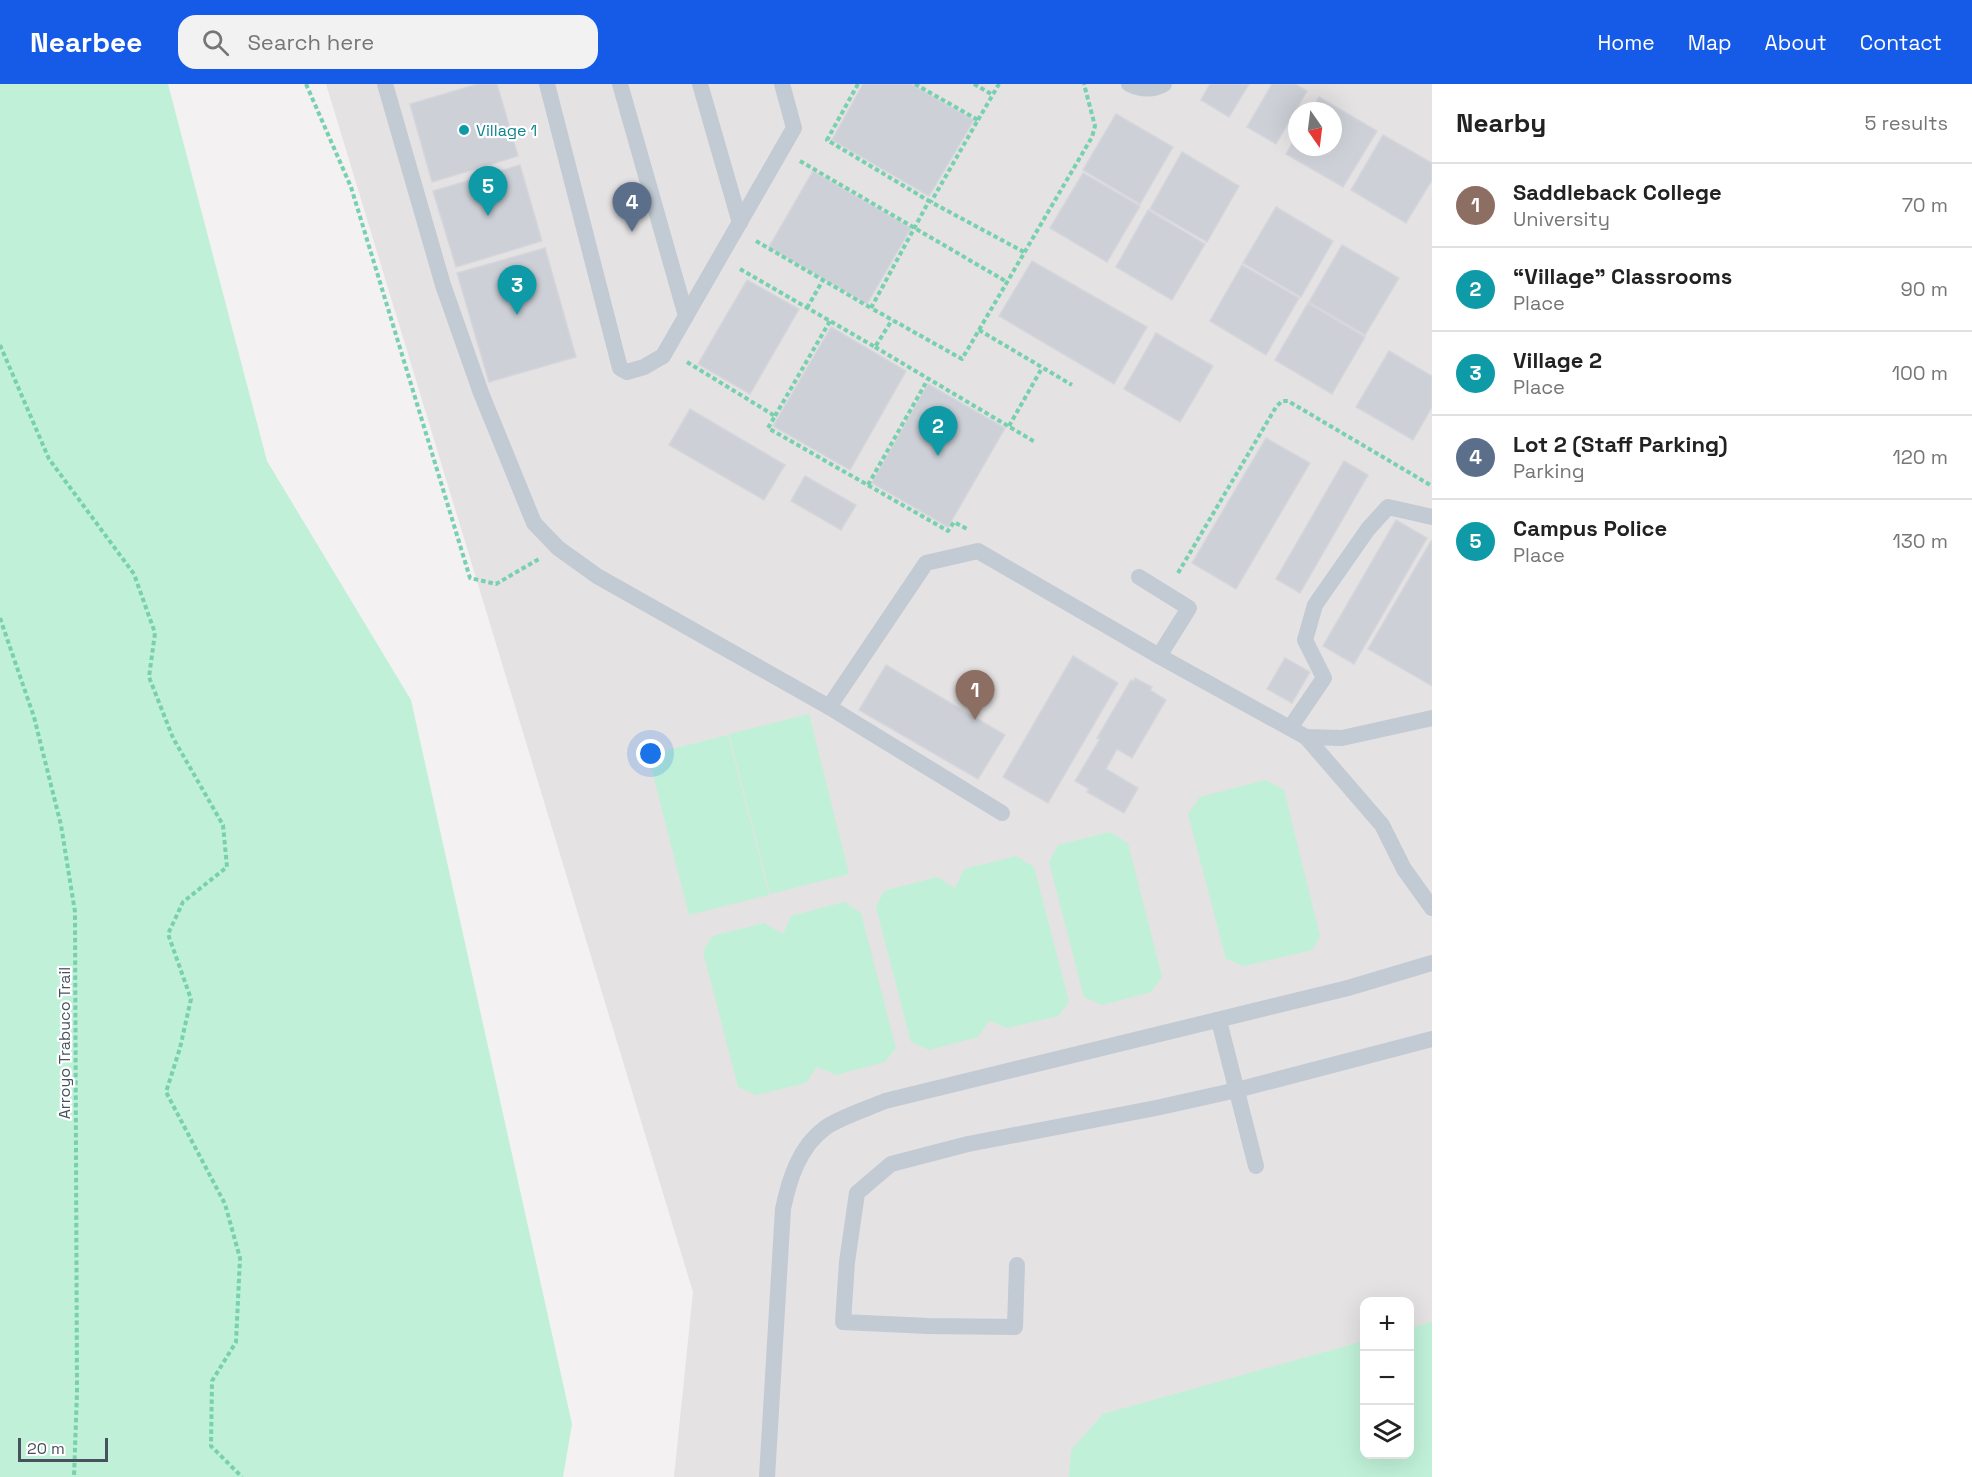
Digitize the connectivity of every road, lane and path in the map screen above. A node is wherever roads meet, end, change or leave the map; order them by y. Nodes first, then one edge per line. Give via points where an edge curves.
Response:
1 (306, 84) edge
2 (385, 84) edge
3 (546, 84) edge
4 (620, 84) edge
5 (700, 84) edge
6 (782, 84) edge
7 (858, 84) edge
8 (915, 84) edge
9 (974, 84) edge
10 (999, 84) edge
11 (1084, 84) edge
12 (1129, 84) edge
13 (1164, 84) edge
14 (993, 95) junction
15 (978, 120) junction
16 (820, 136) dead end
17 (827, 140) junction
18 (798, 160) dead end
19 (930, 201) junction
20 (740, 223) junction
21 (914, 228) junction
22 (752, 239) dead end
23 (1024, 252) junction
24 (736, 267) dead end
25 (823, 280) junction
26 (1007, 282) junction
27 (807, 308) junction
28 (871, 308) junction
29 (686, 316) junction
30 (892, 320) junction
31 (830, 321) junction
32 (979, 330) junction
33 (0, 345) edge
34 (875, 347) junction
35 (684, 360) dead end
36 (1042, 368) junction
37 (928, 379) junction
38 (1072, 386) dead end
39 (775, 416) junction
40 (1009, 426) junction
41 (1035, 442) dead end
42 (868, 486) junction
43 (1432, 486) edge
44 (1432, 517) edge
45 (975, 533) dead end
46 (558, 548) junction
47 (1139, 577) dead end
48 (1167, 594) junction
49 (0, 618) edge
50 (1159, 656) junction
51 (829, 707) junction
52 (1432, 718) edge
53 (1290, 728) junction
54 (1305, 737) junction
55 (1002, 813) dead end
56 (1432, 908) edge
57 (1432, 963) edge
58 (1219, 1020) junction
59 (1432, 1039) edge
60 (1237, 1090) junction
61 (1256, 1166) dead end
62 (1017, 1265) dead end
63 (74, 1477) edge
64 (242, 1477) edge
65 (767, 1477) edge

1 - 46 path via 351,187 471,578 496,584
2 - 46 lane via 444,285 481,393 534,523
3 - 29 lane via 620,368 627,372 663,356
4 - 29 lane
5 - 20 lane
6 - 20 lane via 794,128
7 - 17 path
8 - 15 path
9 - 14 path
10 - 14 path
11 - 23 path via 1095,126 1092,137
12 - 13 lane via 1148,89
14 - 15 path
15 - 19 path
16 - 17 path
17 - 19 path
18 - 21 path
19 - 21 path
19 - 23 path
20 - 29 lane
21 - 26 path
21 - 28 path
22 - 25 path
23 - 26 path
24 - 27 path
25 - 27 path
25 - 28 path
26 - 32 path
27 - 31 path
28 - 30 path
30 - 32 path via 962,359
30 - 34 path
31 - 34 path
31 - 39 path
32 - 36 path
33 - 64 path via 49,459 134,574 155,633 149,677 173,738 223,825 227,867 183,902 168,934 191,999 166,1092 225,1204 240,1258 236,1342 212,1381 211,1446
34 - 37 path
35 - 39 path
36 - 38 path
36 - 40 path
37 - 40 path
37 - 42 path
39 - 42 path via 768,428
40 - 41 path
42 - 45 path via 948,531 954,522
43 - 48 path via 1288,401 1282,402 1276,406
44 - 53 lane via 1388,507 1315,605 1305,640 1324,678
46 - 51 lane via 597,576
47 - 48 lane
48 - 50 lane via 1190,608
49 - 63 path, Arroyo Trabuco Trail via 34,717 61,825 75,912
50 - 51 lane via 978,551 926,563
50 - 53 lane
51 - 55 lane
52 - 54 lane via 1342,738
53 - 54 lane
54 - 56 lane via 1382,825 1404,869
57 - 58 lane
58 - 60 lane
58 - 65 lane via 885,1101 825,1127 797,1163 783,1209
59 - 60 lane
60 - 61 lane
60 - 62 lane via 968,1144 891,1164 857,1193 843,1322 1015,1327

